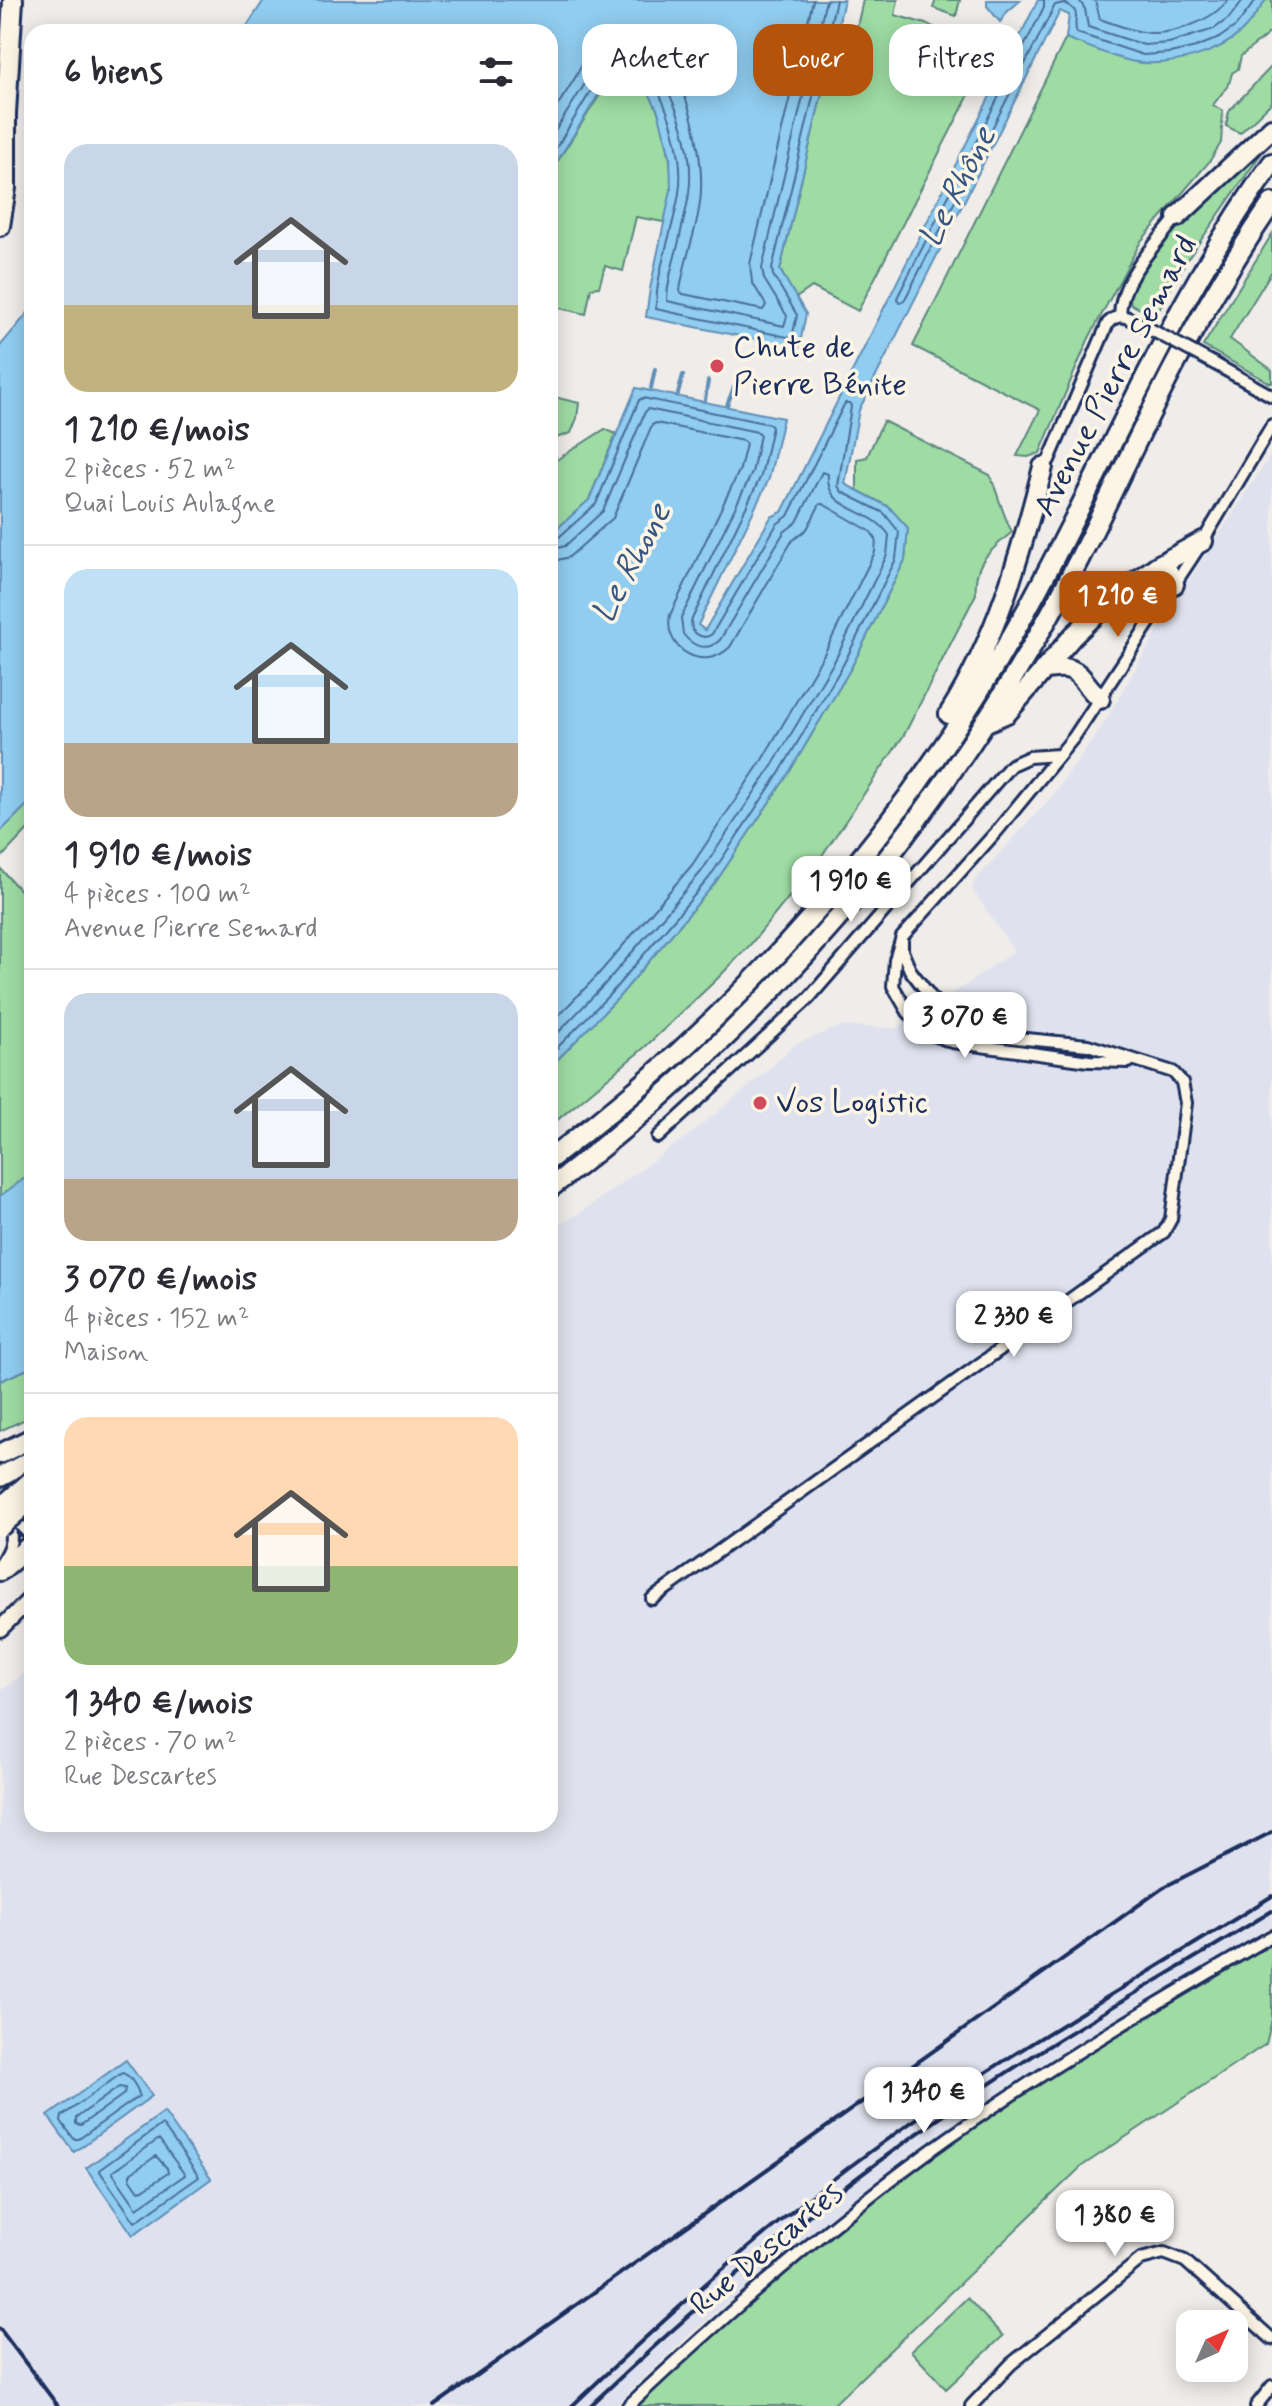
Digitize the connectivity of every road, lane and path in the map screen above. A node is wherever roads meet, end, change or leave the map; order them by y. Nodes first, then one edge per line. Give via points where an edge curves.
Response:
1 (13, 0) edge
2 (6, 113) junction
3 (1272, 128) edge
4 (0, 152) edge
5 (1272, 163) edge
6 (1272, 203) edge
7 (1177, 217) joint
8 (0, 226) edge
9 (1120, 316) junction
10 (1272, 396) edge
11 (1272, 425) edge
12 (1043, 467) joint
13 (1203, 541) junction
14 (1157, 566) junction
15 (1174, 584) junction
16 (1043, 670) junction
17 (1100, 699) junction
18 (984, 723) junction
19 (948, 737) junction
20 (1058, 755) junction
21 (902, 937) junction
22 (1143, 1062) junction
23 (658, 1137) dead end
24 (558, 1153) edge
25 (558, 1182) edge
26 (24, 1442) edge
27 (0, 1454) edge
28 (24, 1470) edge
29 (24, 1476) edge
30 (0, 1477) edge
31 (24, 1506) edge
32 (0, 1508) edge
33 (0, 1527) edge
34 (24, 1530) edge
35 (24, 1551) edge
36 (0, 1564) edge
37 (0, 1571) edge
38 (652, 1599) dead end
39 (24, 1605) edge
40 (0, 1629) edge
41 (1272, 1936) edge
42 (1272, 2339) edge
43 (1272, 2386) edge
44 (628, 2406) edge
45 (971, 2406) edge
46 (1256, 2406) edge

1 - 2 highway
2 - 4 highway
2 - 8 highway
3 - 7 highway
5 - 19 highway, Avenue Pierre Semard via 1176,315 1025,613
6 - 18 highway, Avenue Pierre Semard via 1177,361 1081,556
7 - 9 street via 1127,282
9 - 10 street, bridge
9 - 12 street via 1108,323
11 - 13 street
12 - 19 highway via 1012,580 948,715
13 - 14 highway
13 - 15 street
14 - 15 highway via 1171,574
14 - 16 highway via 1112,599
15 - 17 street
16 - 17 highway via 1068,667
16 - 18 highway via 1007,713
17 - 20 street
18 - 25 highway, Avenue Pierre Semard via 879,869 771,994 671,1090
19 - 24 highway, Avenue Pierre Semard via 882,830 753,982 661,1069
20 - 21 street
20 - 23 street via 1029,757 1011,765 809,998
21 - 22 street via 910,970 959,1028 1088,1045
21 - 22 street via 893,986 927,1032 952,1042 1074,1059
22 - 38 street via 1173,1072 1182,1082 1186,1103 1171,1219 1164,1232
26 - 27 highway
28 - 30 highway
29 - 32 highway, bridge
31 - 33 highway, bridge
32 - 34 street
32 - 36 street via 13,1536
35 - 37 highway
39 - 40 street
41 - 44 street, Rue Descartes via 946,2140 781,2268
42 - 45 street via 1185,2261 1164,2253 1141,2259 1011,2364
43 - 46 street

